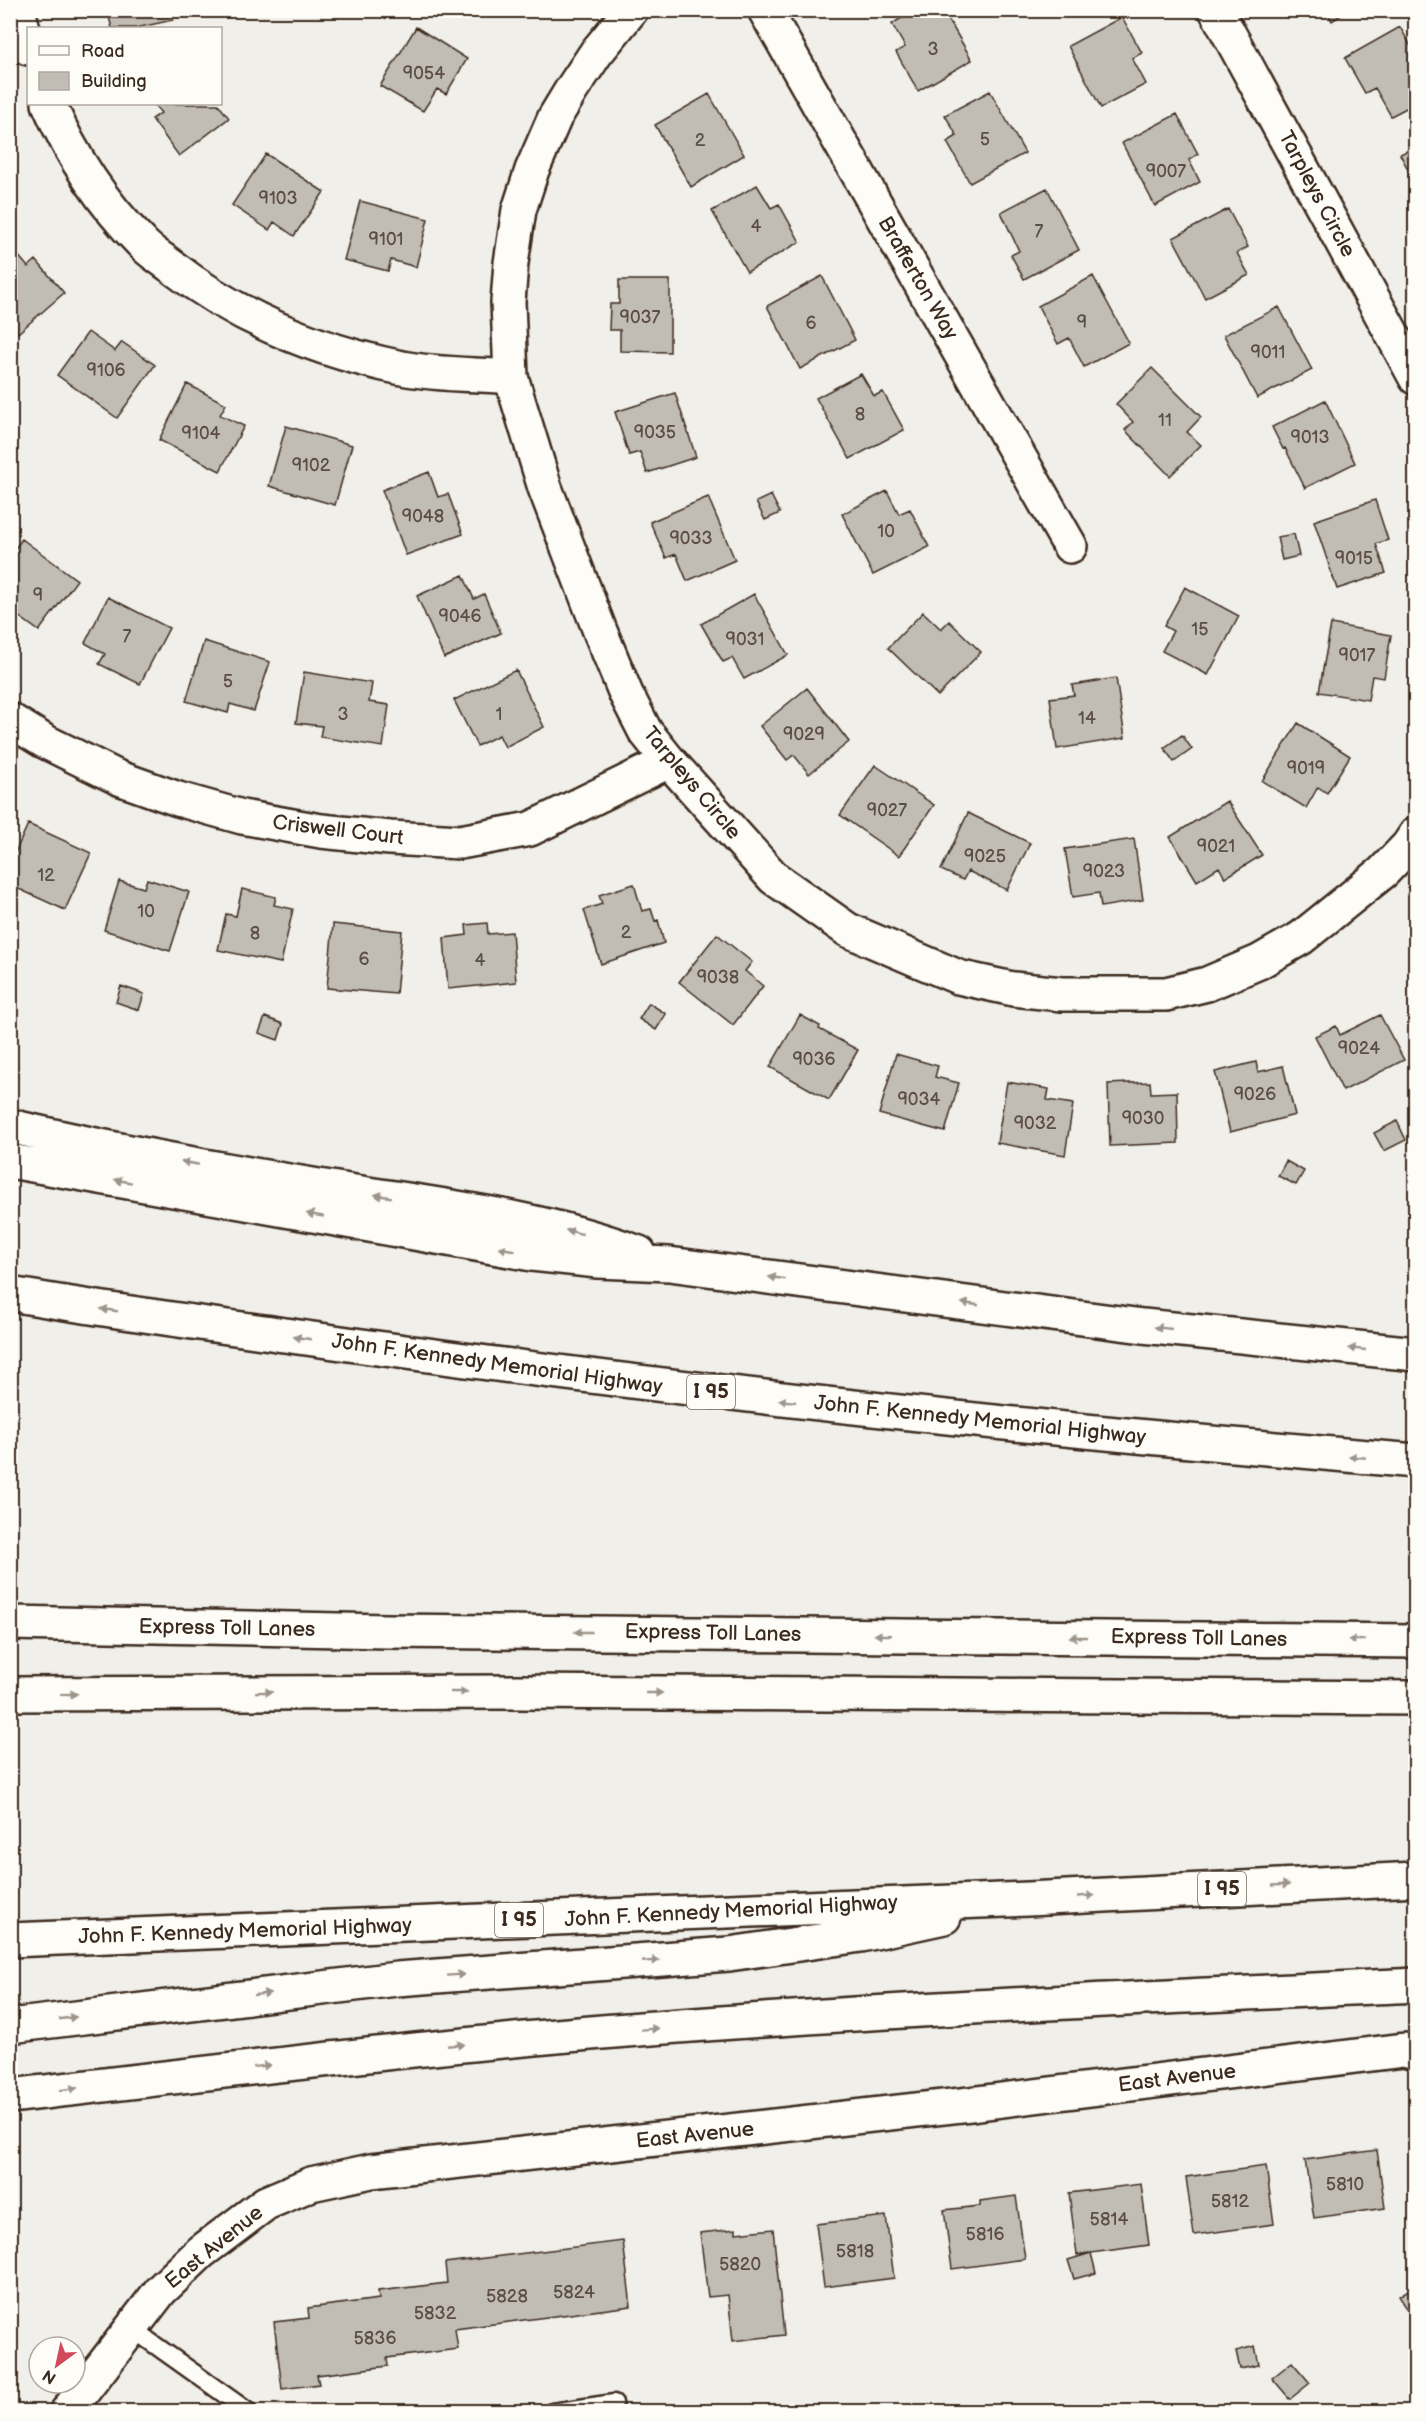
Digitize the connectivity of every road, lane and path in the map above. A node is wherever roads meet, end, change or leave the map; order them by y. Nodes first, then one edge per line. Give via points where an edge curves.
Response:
1 (18, 10) edge
2 (631, 10) edge
3 (765, 10) edge
4 (1216, 10) edge
5 (27, 44) edge
6 (50, 105) edge
7 (511, 377) junction
8 (1416, 378) edge
9 (1070, 546) dead end
10 (10, 720) edge
11 (669, 761) junction
12 (1416, 834) edge
13 (10, 1126) edge
14 (10, 1161) edge
15 (669, 1264) junction
16 (10, 1294) edge
17 (1416, 1354) edge
18 (1416, 1461) edge
19 (10, 1623) edge
20 (1416, 1641) edge
21 (10, 1694) edge
22 (1416, 1698) edge
23 (1416, 1879) edge
24 (1028, 1899) junction
25 (10, 1940) edge
26 (1416, 1985) edge
27 (10, 2026) edge
28 (1416, 2053) edge
29 (10, 2096) edge
30 (131, 2328) junction
31 (614, 2403) dead end
32 (67, 2412) edge
33 (249, 2412) edge
34 (552, 2412) edge

1 - 5 main road
2 - 7 main road, Tarpleys Circle via 572,89 532,170 519,210 511,263
3 - 9 main road, Brafferton Way
4 - 8 main road, Tarpleys Circle
6 - 7 main road via 86,174 128,228 143,244 220,300 327,348 404,368
7 - 11 main road, Tarpleys Circle via 545,488 600,631 645,731
10 - 11 main road, Criswell Court via 119,778 178,799 242,817 390,838 460,842 530,829
11 - 12 main road, Tarpleys Circle via 774,878 848,930 958,977 1052,993 1166,994 1207,984 1259,962 1301,938 1349,900 1383,872
15 -> 13 main road via 595,1237 538,1223 270,1178
15 -> 14 main road via 532,1254
17 -> 15 main road via 1143,1326
18 -> 16 main road, John F. Kennedy Memorial Highway / I 95 via 1030,1427 677,1388 426,1356
20 -> 19 main road, Express Toll Lanes via 387,1631
21 -> 22 main road via 529,1692
24 -> 23 main road, John F. Kennedy Memorial Highway / I 95
24 - 25 main road, John F. Kennedy Memorial Highway / I 95
27 -> 24 main road via 397,1979 729,1954 861,1935
29 -> 26 main road via 394,2051 602,2032 1011,2005
28 - 30 main road, East Avenue via 1404,2050 361,2173 311,2184 266,2203 201,2252 161,2290
30 - 32 main road, East Avenue
30 - 33 lane
31 - 34 lane

